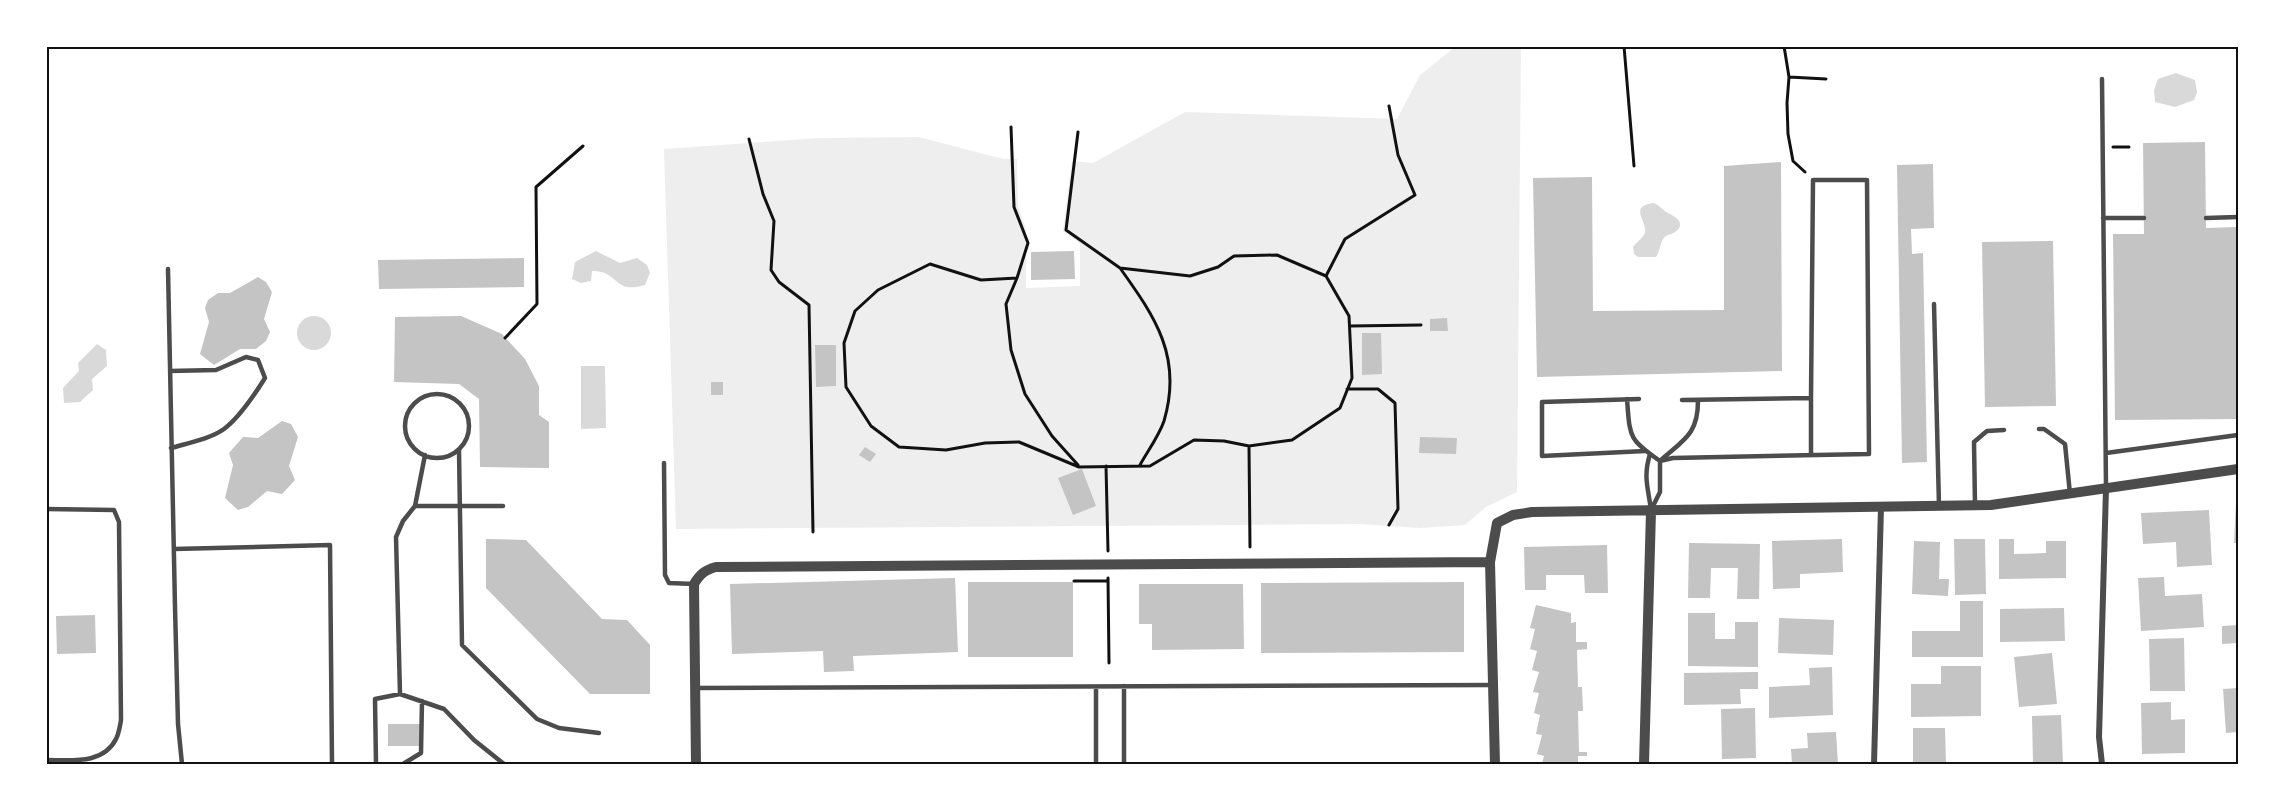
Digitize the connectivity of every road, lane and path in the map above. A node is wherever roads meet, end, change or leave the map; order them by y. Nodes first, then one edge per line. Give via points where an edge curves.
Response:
1 (1624, 46) edge
2 (1784, 46) edge
3 (1789, 77) junction
4 (1826, 79) dead end
5 (2102, 79) dead end
6 (1389, 106) dead end
7 (1011, 127) dead end
8 (1078, 132) dead end
9 (749, 139) dead end
10 (583, 146) dead end
11 (1634, 166) dead end
12 (1813, 180) junction
13 (2238, 217) edge
14 (2103, 218) junction
15 (2144, 218) dead end
16 (2206, 218) dead end
17 (1120, 268) junction
18 (168, 269) dead end
19 (1326, 276) junction
20 (1017, 278) junction
21 (1934, 304) dead end
22 (1421, 325) dead end
23 (1350, 326) junction
24 (506, 338) dead end
25 (170, 370) junction
26 (1347, 389) junction
27 (1811, 398) junction
28 (1627, 399) junction
29 (1639, 399) dead end
30 (1682, 400) dead end
31 (1698, 401) junction
32 (2039, 429) dead end
33 (2004, 430) dead end
34 (2238, 435) edge
35 (1249, 446) junction
36 (171, 448) junction
37 (459, 450) junction
38 (1647, 452) junction
39 (2106, 453) junction
40 (425, 455) junction
41 (1811, 455) junction
42 (1660, 461) junction
43 (664, 463) dead end
44 (1079, 466) junction
45 (1140, 466) junction
46 (2238, 469) edge
47 (2106, 489) junction
48 (2070, 494) junction
49 (460, 506) junction
50 (502, 506) dead end
51 (1939, 506) junction
52 (1975, 506) junction
53 (415, 507) junction
54 (1881, 507) junction
55 (46, 509) edge
56 (1651, 511) junction
57 (1389, 525) dead end
58 (813, 532) dead end
59 (1250, 547) dead end
60 (174, 549) junction
61 (1490, 562) junction
62 (694, 584) junction
63 (1493, 685) junction
64 (1124, 686) junction
65 (1096, 687) junction
66 (695, 688) junction
67 (400, 694) junction
68 (422, 702) junction
69 (599, 733) dead end
70 (46, 760) edge
71 (182, 765) edge
72 (332, 765) edge
73 (376, 765) edge
74 (403, 765) edge
75 (504, 765) edge
76 (696, 765) edge
77 (1096, 765) edge
78 (1124, 765) edge
79 (1495, 765) edge
80 (1644, 765) edge
81 (1874, 765) edge
82 (2102, 765) edge

1 - 11 path
2 - 3 path
3 - 4 path
3 - 12 path via 1788,134 1793,161
5 - 14 lane
6 - 19 path via 1398,155 1415,195 1345,239
7 - 20 path via 1014,207 1028,243
8 - 17 path via 1066,230
9 - 58 path via 774,221 771,270 779,282 809,305
10 - 24 path via 536,188 537,304
12 - 27 lane
12 - 41 lane via 1867,180 1869,454
13 - 16 lane
14 - 15 lane
14 - 39 lane
17 - 19 path via 1190,276 1218,267 1234,256 1277,255
17 - 45 path via 1151,311 1165,345 1171,379 1164,422
18 - 25 lane
19 - 23 path via 1349,316
20 - 44 path via 1006,304 1011,350 1025,394 1052,436
20 - 44 path via 981,280 930,264 878,290 855,311 844,343 846,387 871,426 899,447 946,450 1019,442
21 - 51 lane
22 - 23 path
23 - 26 path via 1352,378
25 - 36 lane
25 - 36 lane via 216,370 246,357 258,360 264,378 256,394 224,429
26 - 35 path via 1340,408 1292,440
26 - 57 path via 1378,389 1395,403 1398,509
27 - 31 lane
27 - 41 lane
28 - 29 lane
28 - 38 lane via 1629,430 1638,446
28 - 38 lane via 1542,402 1542,456
30 - 31 lane
31 - 42 lane via 1698,416 1690,435
32 - 48 lane via 2065,444
33 - 52 lane via 1987,430 1974,442
34 - 39 lane
35 - 45 path via 1194,440 1150,466
35 - 59 path
36 - 60 lane
37 - 40 lane via 442,458
37 - 40 lane via 468,434 468,416 450,396 432,394 410,409 405,427 411,444
37 - 49 lane
38 - 42 lane
38 - 56 lane via 1645,484
39 - 47 lane
40 - 53 lane
41 - 42 lane
42 - 56 lane via 1660,492
43 - 62 lane via 665,575 669,583
44 - 45 path
46 - 47 street
47 - 48 street
47 - 82 street via 2099,737
48 - 52 street
49 - 50 lane
49 - 53 lane
49 - 69 lane via 462,645 537,719 559,728
51 - 52 street
51 - 54 street
53 - 67 lane via 396,537
54 - 56 street
54 - 81 street
55 - 70 lane via 114,510 119,522 121,720 116,740 89,760
56 - 61 street via 1513,515 1497,523
56 - 80 street
60 - 71 lane
60 - 72 lane via 330,545
61 - 62 street via 716,567 699,575
61 - 63 street
62 - 66 street
63 - 64 lane
63 - 79 street
64 - 65 lane
64 - 78 lane
65 - 66 lane
65 - 77 lane
66 - 76 street
67 - 68 lane
67 - 73 lane via 375,699
68 - 74 lane via 422,753
68 - 75 lane via 444,709

